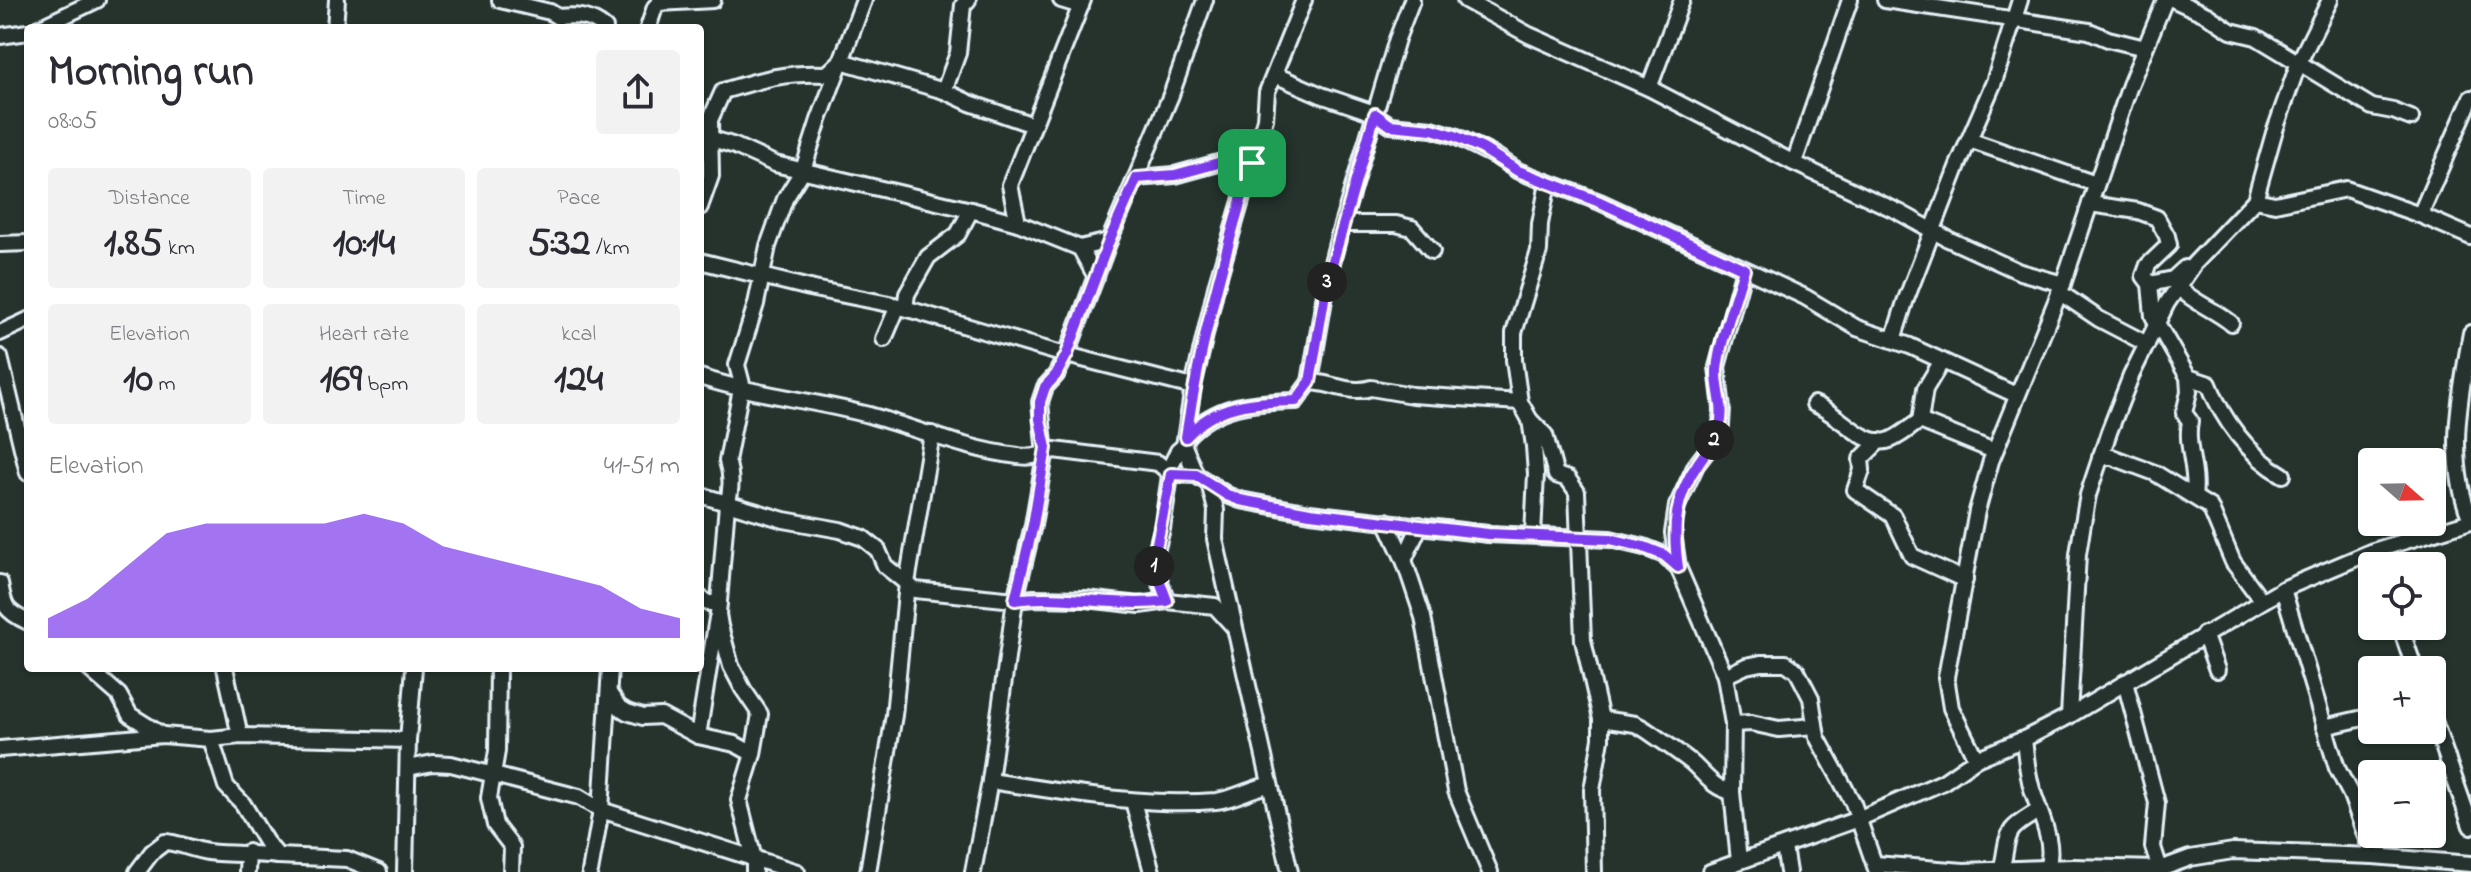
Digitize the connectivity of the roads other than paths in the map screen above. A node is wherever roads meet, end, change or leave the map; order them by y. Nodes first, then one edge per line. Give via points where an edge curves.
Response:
1 (97, 0) edge
2 (337, 0) edge
3 (500, 0) edge
4 (713, 0) edge
5 (864, 0) edge
6 (968, 0) edge
7 (1061, 0) edge
8 (1205, 0) edge
9 (1304, 0) edge
10 (1412, 0) edge
11 (1465, 0) edge
12 (1682, 0) edge
13 (1850, 0) edge
14 (1885, 0) edge
15 (2020, 0) edge
16 (2165, 0) edge
17 (2174, 0) edge
18 (2330, 0) edge
19 (1082, 3) edge
20 (2015, 19) junction
21 (47, 24) edge
22 (335, 24) edge
23 (600, 24) edge
24 (649, 24) edge
25 (24, 33) edge
26 (0, 36) edge
27 (2145, 48) junction
28 (841, 61) junction
29 (2299, 62) junction
30 (1275, 75) junction
31 (1649, 88) junction
32 (944, 91) junction
33 (2471, 98) edge
34 (1375, 114) junction
35 (2411, 118) dead end
36 (1033, 125) junction
37 (705, 137) edge
38 (1969, 140) junction
39 (1252, 163) junction
40 (1794, 163) junction
41 (803, 170) junction
42 (1137, 178) junction
43 (1548, 183) junction
44 (2096, 184) junction
45 (704, 196) edge
46 (2255, 200) junction
47 (2090, 204) junction
48 (971, 210) junction
49 (2420, 215) junction
50 (1018, 223) junction
51 (1343, 224) junction
52 (1933, 232) junction
53 (2471, 237) edge
54 (1109, 241) junction
55 (24, 243) edge
56 (1, 245) edge
57 (1080, 248) junction
58 (1432, 251) dead end
59 (704, 262) edge
60 (2194, 264) junction
61 (1744, 269) junction
62 (760, 275) junction
63 (1096, 277) junction
64 (2150, 284) junction
65 (2178, 287) junction
66 (2061, 288) junction
67 (902, 307) junction
68 (24, 322) edge
69 (2158, 322) junction
70 (2231, 323) dead end
71 (0, 333) edge
72 (2471, 333) edge
73 (884, 339) dead end
74 (1893, 340) junction
75 (2147, 344) junction
76 (1067, 354) junction
77 (0, 357) edge
78 (1942, 361) junction
79 (2188, 377) junction
80 (704, 378) edge
81 (1310, 382) junction
82 (1193, 387) junction
83 (741, 390) junction
84 (2016, 395) junction
85 (1520, 402) junction
86 (1814, 404) dead end
87 (1530, 420) junction
88 (1920, 421) junction
89 (932, 434) junction
90 (1185, 441) junction
91 (1879, 441) junction
92 (1994, 451) junction
93 (1045, 455) junction
94 (24, 456) edge
95 (2100, 457) junction
96 (1171, 474) junction
97 (1196, 475) junction
98 (2283, 475) dead end
99 (1209, 483) junction
100 (704, 496) edge
101 (2194, 496) junction
102 (727, 504) junction
103 (1386, 521) junction
104 (2471, 521) edge
105 (1420, 525) junction
106 (1533, 535) junction
107 (1578, 537) junction
108 (2393, 552) edge
109 (1404, 560) junction
110 (2358, 565) edge
111 (1678, 567) junction
112 (1965, 580) junction
113 (0, 583) edge
114 (907, 583) junction
115 (2283, 589) junction
116 (1226, 591) junction
117 (704, 600) edge
118 (1015, 600) junction
119 (1167, 601) junction
120 (2262, 601) junction
121 (1215, 606) junction
122 (719, 608) junction
123 (24, 620) edge
124 (1234, 627) junction
125 (2204, 634) junction
126 (2217, 670) dead end
127 (93, 672) edge
128 (107, 672) edge
129 (226, 672) edge
130 (414, 672) edge
131 (498, 672) edge
132 (610, 672) edge
133 (1725, 676) junction
134 (2125, 682) junction
135 (609, 693) junction
136 (119, 695) junction
137 (2069, 716) junction
138 (1601, 719) junction
139 (2358, 719) edge
140 (1733, 724) junction
141 (1815, 726) junction
142 (2324, 727) junction
143 (163, 735) junction
144 (240, 736) junction
145 (698, 736) junction
146 (211, 739) junction
147 (2024, 739) junction
148 (408, 740) junction
149 (2442, 744) edge
150 (0, 749) edge
151 (753, 754) junction
152 (1976, 759) junction
153 (408, 768) junction
154 (492, 774) junction
155 (990, 781) junction
156 (1269, 785) junction
157 (1732, 792) junction
158 (1133, 801) junction
159 (601, 810) junction
160 (2039, 810) junction
161 (1858, 819) junction
162 (2471, 826) edge
163 (1784, 847) junction
164 (248, 852) junction
165 (278, 856) junction
166 (2373, 856) junction
167 (1739, 861) junction
168 (2471, 864) edge
169 (754, 865) edge
170 (1876, 868) edge
171 (2047, 868) junction
172 (2001, 869) junction
173 (2168, 869) edge
174 (2078, 870) edge
175 (137, 872) edge
176 (247, 872) edge
177 (379, 872) edge
178 (405, 872) edge
179 (511, 872) edge
180 (590, 872) edge
181 (797, 872) edge
182 (868, 872) edge
183 (973, 872) edge
184 (1152, 872) edge
185 (1290, 872) edge
186 (1490, 872) edge
187 (1594, 872) edge
188 (1710, 872) edge
189 (1788, 872) edge

1 - 21 street
2 - 22 street
3 - 23 street
4 - 24 street via 659,3
5 - 28 street
6 - 32 street
7 - 19 street
8 - 42 street
9 - 30 street
10 - 34 street
11 - 31 street
12 - 31 street
13 - 40 street
14 - 20 street
15 - 20 street
16 - 27 street
17 - 29 street
18 - 29 street
19 - 36 street
20 - 27 street via 2089,31
20 - 38 street
25 - 26 street
27 - 44 street
28 - 32 street
28 - 37 street via 827,74 780,74 723,91
28 - 41 street
29 - 35 street via 2372,107
29 - 46 street
30 - 34 street
30 - 39 street
31 - 40 street
32 - 36 street
33 - 49 street
34 - 43 street via 1390,125 1455,136
34 - 51 street
36 - 50 street via 1010,185
37 - 41 street
37 - 45 street via 711,176
38 - 44 street
38 - 52 street
39 - 42 street via 1229,160 1175,175
39 - 82 street
40 - 52 street
41 - 48 street
41 - 62 street via 785,199
42 - 54 street
43 - 61 street
43 - 85 street via 1539,251 1514,333
44 - 47 street
46 - 49 street via 2275,204 2346,189
46 - 60 street
47 - 64 street via 2157,218 2169,245 2148,265 2144,276
47 - 66 street
48 - 50 street
48 - 67 street via 958,234 928,257
49 - 53 street
50 - 57 street
51 - 58 street via 1412,228
51 - 81 street
52 - 66 street
52 - 74 street
54 - 57 street
54 - 63 street
55 - 56 street
57 - 63 street
59 - 62 street
60 - 64 street via 2173,279
60 - 65 street
61 - 74 street via 1857,328
61 - 111 street via 1717,367 1721,425 1677,506 1673,533
62 - 67 street
62 - 83 street via 737,365
63 - 76 street
64 - 69 street
65 - 69 street
65 - 70 street
66 - 75 street via 2099,319
66 - 84 street
67 - 73 street
67 - 76 street
68 - 71 street
69 - 75 street
69 - 79 street
72 - 104 street via 2456,468
74 - 78 street
75 - 95 street
76 - 82 street
76 - 93 street via 1040,402
77 - 94 street
78 - 84 street
78 - 88 street via 1925,389
79 - 98 street via 2209,384 2229,425
79 - 101 street via 2184,413 2190,421 2186,437 2195,469
80 - 83 street
81 - 85 street
81 - 90 street via 1296,401 1248,402 1201,420
82 - 90 street
83 - 89 street via 864,414
83 - 102 street via 727,461
84 - 92 street
85 - 87 street
86 - 91 street via 1829,409 1868,441
87 - 106 street via 1536,474
87 - 107 street via 1545,435 1556,475 1568,479 1577,492
88 - 91 street
88 - 92 street
89 - 93 street via 1021,457
89 - 114 street
90 - 96 street
90 - 97 street
91 - 112 street via 1861,459 1855,490 1893,516 1912,556
92 - 112 street
93 - 96 street via 1054,450 1158,463
93 - 118 street
95 - 101 street via 2155,473
95 - 137 street via 2078,554
96 - 97 street
96 - 119 street via 1153,563
97 - 99 street
99 - 103 street via 1240,500
99 - 116 street
100 - 102 street
101 - 120 street via 2210,507 2233,562
102 - 114 street via 863,538
102 - 122 street
103 - 105 street
103 - 109 street
104 - 108 street
105 - 106 street
105 - 109 street
106 - 107 street
107 - 111 street via 1644,547
107 - 138 street via 1583,640
109 - 186 street via 1423,617 1456,791
110 - 115 street
111 - 133 street
112 - 152 street via 1946,677 1951,708
113 - 123 street via 9,613
114 - 118 street via 915,590
114 - 182 street via 894,715
115 - 120 street
115 - 142 street
116 - 121 street
116 - 124 street
117 - 122 street
118 - 119 street via 1140,605
118 - 155 street
119 - 121 street
120 - 125 street
121 - 124 street
122 - 145 street
122 - 151 street via 731,666 760,714
124 - 156 street
125 - 126 street
125 - 134 street
127 - 136 street
128 - 136 street
129 - 144 street
130 - 148 street
131 - 154 street
132 - 135 street
133 - 140 street
133 - 141 street via 1746,666 1786,663 1797,671 1811,698
134 - 137 street
134 - 173 street via 2157,803 2153,847
135 - 145 street via 627,712 661,716
135 - 159 street
136 - 143 street via 130,715
137 - 147 street
138 - 157 street via 1643,728 1713,785
138 - 187 street via 1592,790
139 - 142 street
140 - 141 street
140 - 157 street
141 - 161 street
142 - 166 street
143 - 146 street
143 - 150 street
144 - 146 street
144 - 148 street
145 - 151 street
146 - 165 street via 226,786
147 - 152 street
147 - 160 street
148 - 153 street
149 - 162 street
151 - 169 street via 739,800
152 - 161 street via 1943,782
153 - 154 street via 433,763
153 - 178 street
154 - 159 street via 579,797
154 - 179 street via 489,798 495,825 512,847
155 - 158 street
155 - 183 street
156 - 158 street via 1220,801
156 - 185 street
157 - 167 street
158 - 184 street
159 - 169 street
159 - 180 street
160 - 171 street via 2050,859
160 - 172 street via 2014,827
161 - 163 street
161 - 170 street
163 - 167 street
163 - 189 street
164 - 165 street
164 - 175 street via 221,853 165,842
164 - 176 street
165 - 177 street via 347,859
166 - 168 street
166 - 173 street via 2233,851 2190,858
167 - 188 street
169 - 181 street
170 - 172 street
171 - 172 street
171 - 174 street
173 - 174 street

